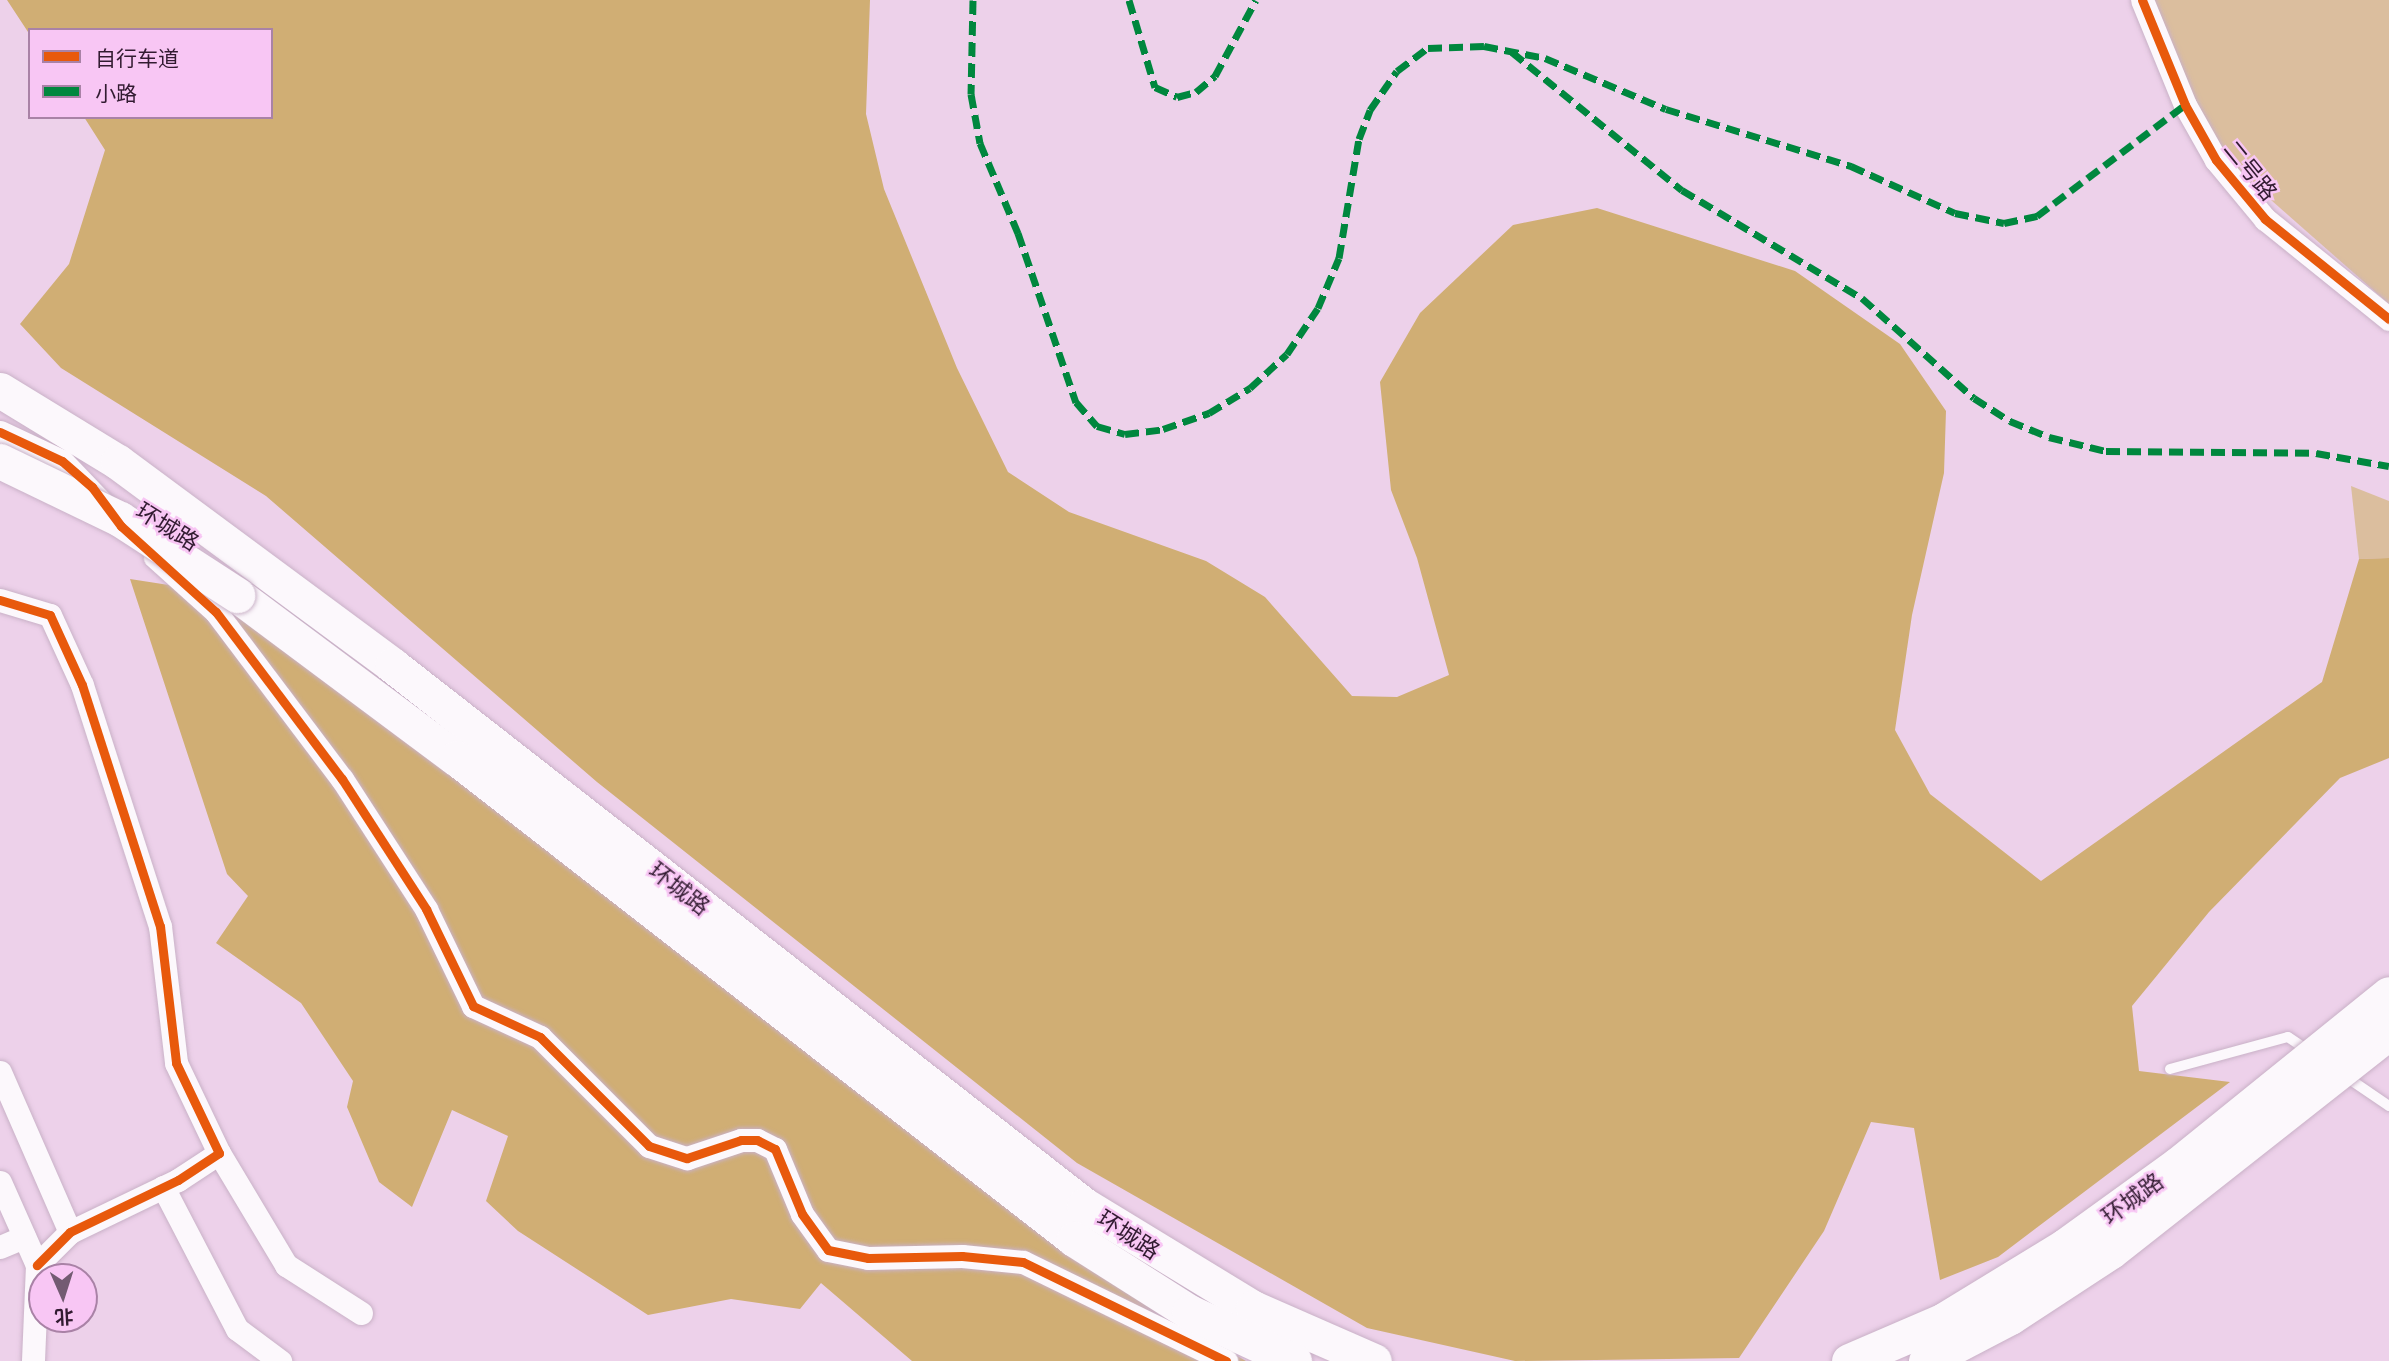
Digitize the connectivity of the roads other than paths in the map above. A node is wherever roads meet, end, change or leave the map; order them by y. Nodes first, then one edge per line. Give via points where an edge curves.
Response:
1 (2142, 0) edge
2 (2389, 318) edge
3 (0, 390) edge
4 (0, 432) edge
5 (0, 461) edge
6 (0, 600) edge
7 (2389, 994) edge
8 (2389, 1032) edge
9 (2170, 1069) dead end
10 (0, 1072) edge
11 (2389, 1106) edge
12 (219, 1153) junction
13 (0, 1182) edge
14 (163, 1187) junction
15 (70, 1232) junction
16 (24, 1237) junction
17 (0, 1247) edge
18 (36, 1263) edge
19 (39, 1263) edge
20 (361, 1313) dead end
21 (34, 1333) edge
22 (33, 1361) edge
23 (280, 1361) edge
24 (1226, 1361) edge
25 (1294, 1361) edge
26 (1374, 1361) edge
27 (1849, 1361) edge
28 (1926, 1361) edge

1 - 2 street, 二号路 via 2185,104 2216,160 2265,219
3 - 26 main road, 环城路 via 118,462 260,568 619,840 962,1114 1112,1224 1240,1301
4 - 24 street via 62,461 92,488 121,526 216,612 342,779 426,909 473,1006 540,1037 649,1146 687,1158 757,1139 775,1149 802,1214 828,1250 868,1258 962,1256 1023,1262
5 - 25 main road, 环城路, bridge via 120,519 237,595 468,766 1024,1201 1135,1280 1212,1324
6 - 12 street via 50,615 82,685 160,926 176,1063
7 - 27 main road, 环城路, bridge via 2177,1165 2065,1247 1944,1320
8 - 28 main road, 环城路, bridge via 2111,1251 2010,1317
9 - 11 lane via 2288,1037
10 - 15 street
12 - 14 street
12 - 20 street via 286,1265
13 - 16 street
14 - 15 street
14 - 23 street via 237,1329
15 - 19 street
16 - 17 street
16 - 18 street
21 - 22 street

